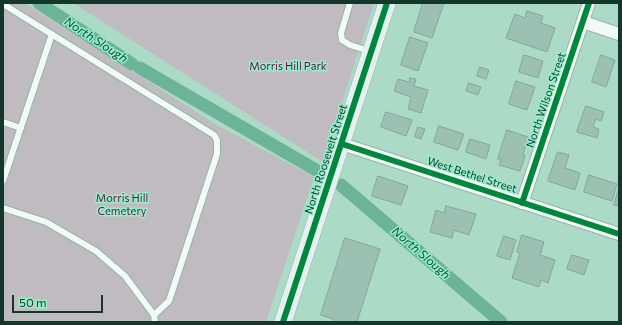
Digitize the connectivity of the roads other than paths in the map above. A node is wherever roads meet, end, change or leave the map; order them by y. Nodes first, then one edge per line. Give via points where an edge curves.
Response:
1 (350, 3) edge
2 (387, 3) edge
3 (589, 3) edge
4 (3, 4) edge
5 (583, 22) junction
6 (52, 34) junction
7 (619, 34) edge
8 (371, 52) junction
9 (3, 122) edge
10 (21, 128) junction
11 (342, 144) junction
12 (3, 181) edge
13 (522, 203) junction
14 (3, 208) edge
15 (619, 234) edge
16 (154, 319) edge
17 (283, 322) edge

1 - 8 lane via 341,33 342,40
2 - 8 street, North Roosevelt Street
3 - 5 street, North Wilson Street
4 - 6 lane
5 - 7 street
5 - 13 street, North Wilson Street
6 - 10 lane
6 - 16 lane via 214,135 217,140 217,154 169,301
8 - 11 street, North Roosevelt Street
9 - 10 lane
10 - 12 lane
11 - 13 street, West Bethel Street
11 - 17 street, North Roosevelt Street
13 - 15 street, West Bethel Street
14 - 16 lane via 46,222 96,250 126,276

